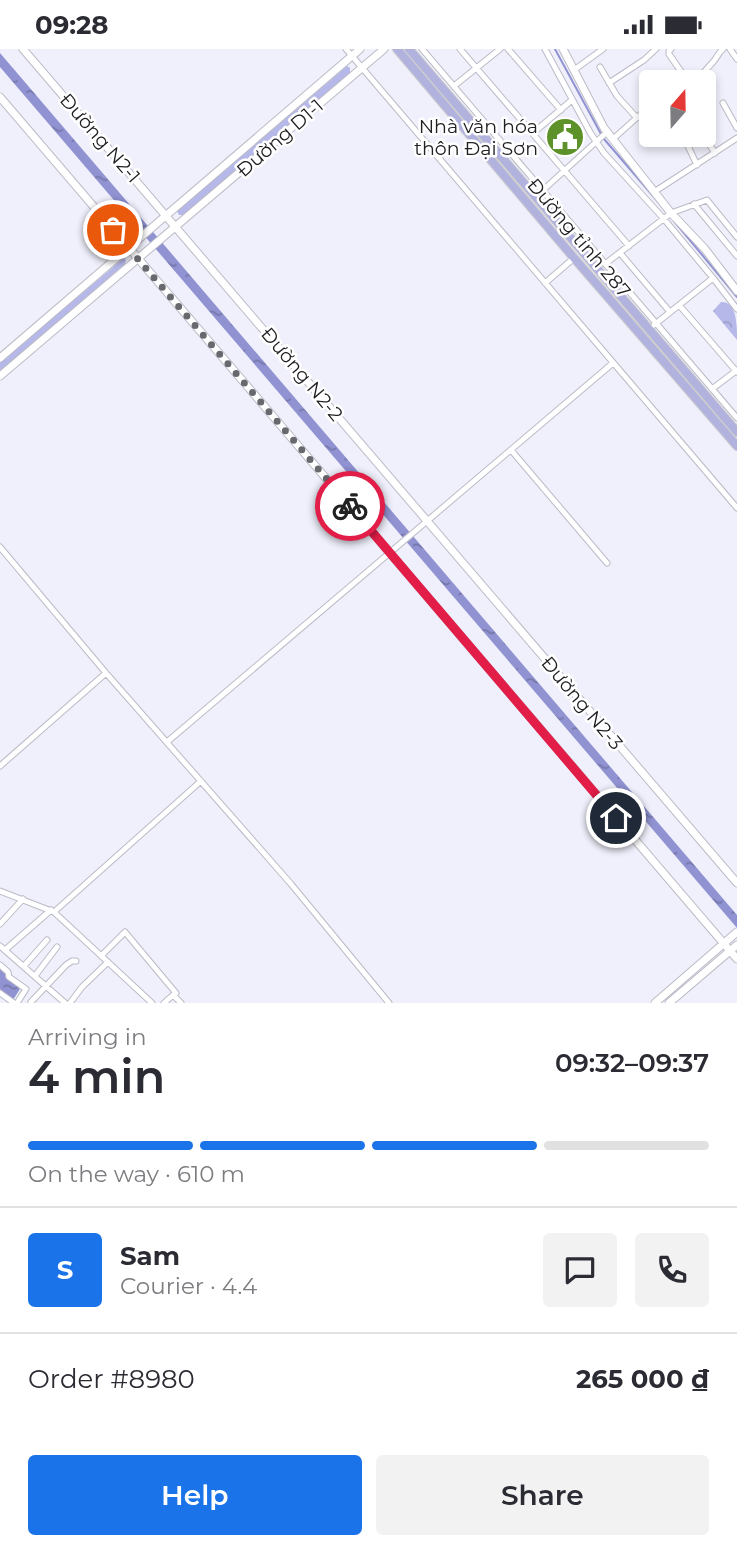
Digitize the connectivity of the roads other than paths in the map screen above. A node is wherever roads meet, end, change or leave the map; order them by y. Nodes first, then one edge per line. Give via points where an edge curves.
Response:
1 (23, 49) edge
2 (346, 49) edge
3 (360, 49) edge
4 (384, 49) edge
5 (397, 49) edge
6 (409, 49) edge
7 (422, 49) edge
8 (460, 49) edge
9 (500, 49) edge
10 (509, 49) edge
11 (545, 49) edge
12 (563, 49) edge
13 (603, 49) edge
14 (656, 49) edge
15 (671, 49) edge
16 (723, 49) edge
17 (730, 49) edge
18 (352, 56) junction
19 (737, 59) edge
20 (600, 67) dead end
21 (362, 68) junction
22 (477, 68) junction
23 (574, 70) junction
24 (680, 70) edge
25 (706, 70) edge
26 (609, 83) junction
27 (454, 86) junction
28 (0, 97) edge
29 (572, 100) junction
30 (723, 103) dead end
31 (561, 110) junction
32 (637, 118) joint
33 (737, 128) edge
34 (607, 132) junction
35 (533, 133) junction
36 (737, 138) edge
37 (613, 139) junction
38 (597, 142) junction
39 (688, 147) edge
40 (711, 147) edge
41 (715, 153) junction
42 (697, 165) junction
43 (565, 171) junction
44 (542, 191) junction
45 (654, 192) junction
46 (694, 204) junction
47 (166, 215) junction
48 (668, 216) junction
49 (176, 227) junction
50 (737, 237) edge
51 (629, 246) junction
52 (128, 248) junction
53 (620, 253) junction
54 (737, 255) edge
55 (574, 258) junction
56 (138, 259) junction
57 (597, 270) junction
58 (713, 278) junction
59 (545, 283) junction
60 (737, 291) edge
61 (679, 305) junction
62 (737, 309) edge
63 (670, 312) junction
64 (653, 326) junction
65 (0, 358) edge
66 (613, 363) junction
67 (737, 371) edge
68 (0, 376) edge
69 (712, 389) junction
70 (737, 418) edge
71 (737, 432) edge
72 (737, 446) edge
73 (511, 450) junction
74 (737, 508) edge
75 (427, 522) junction
76 (0, 547) edge
77 (390, 553) junction
78 (607, 563) dead end
79 (106, 673) junction
80 (167, 742) junction
81 (0, 766) edge
82 (201, 781) junction
83 (737, 884) edge
84 (0, 891) edge
85 (23, 899) junction
86 (52, 911) junction
87 (0, 924) edge
88 (737, 932) edge
89 (47, 940) dead end
90 (724, 943) junction
91 (57, 947) dead end
92 (3, 948) edge
93 (734, 948) edge
94 (101, 956) junction
95 (737, 959) edge
96 (76, 961) dead end
97 (108, 962) junction
98 (0, 965) edge
99 (24, 966) junction
100 (36, 976) junction
101 (47, 986) junction
102 (0, 993) edge
103 (173, 995) junction
104 (15, 1003) edge
105 (31, 1003) edge
106 (67, 1003) edge
107 (152, 1003) edge
108 (164, 1003) edge
109 (181, 1003) edge
110 (389, 1003) edge
111 (655, 1003) edge
112 (669, 1003) edge

1 - 47 street, Đường N2-1
2 - 18 street
3 - 18 street, Đường D1-1
4 - 21 street, Đường D1-1
5 - 55 main road, Đường tỉnh 287
6 - 57 main road, Đường tỉnh 287
7 - 27 street
8 - 22 street
9 - 22 street
10 - 31 street
11 - 29 street
12 - 23 street
13 - 23 street
14 - 26 street
15 - 24 street via 669,54
16 - 25 street
17 - 19 street
18 - 21 street
18 - 47 street, Đường D1-1
20 - 26 street
21 - 49 street, Đường D1-1
21 - 59 street
22 - 27 street
22 - 35 street
23 - 34 street
26 - 32 street
27 - 44 street
28 - 52 street
29 - 31 street
29 - 38 street
30 - 33 street
31 - 35 street
32 - 37 street
34 - 37 street
34 - 38 street
35 - 43 street
36 - 41 street
37 - 45 street
38 - 43 street
38 - 48 street
39 - 42 street
40 - 41 street
41 - 42 street
42 - 45 street
43 - 44 street
43 - 51 street
44 - 57 street
45 - 48 street
46 - 48 street
46 - 50 street via 707,200
46 - 54 street
47 - 49 street, Đường N2-1
47 - 52 street, Đường D1-1
48 - 51 street
48 - 58 street
48 - 60 street via 705,249
49 - 56 street, Đường D1-1
49 - 75 street, Đường N2-2
51 - 53 street
52 - 56 street
52 - 65 street, Đường D1-1
53 - 57 street
53 - 63 street
55 - 57 main road, Đường tỉnh 287
55 - 59 street
56 - 68 street, Đường D1-1
56 - 77 street
57 - 64 main road, Đường tỉnh 287
57 - 72 main road, Đường tỉnh 287
58 - 61 street
58 - 62 street
59 - 66 street
61 - 63 street
61 - 67 street
63 - 64 street
64 - 69 street
64 - 71 main road, Đường tỉnh 287
66 - 73 street
66 - 74 street
67 - 69 street
69 - 70 street
73 - 75 street
73 - 78 street
75 - 77 street
75 - 83 street, Đường N2-3
76 - 79 street
77 - 80 street
77 - 90 street
79 - 80 street
79 - 81 street
80 - 82 street
82 - 86 street
82 - 110 street
84 - 85 street
85 - 86 street
85 - 87 street
86 - 92 street
86 - 94 street
88 - 90 street
89 - 99 street
90 - 93 street
90 - 111 street
91 - 100 street
92 - 99 street
93 - 95 street
93 - 112 street
94 - 97 street
94 - 103 street via 125,932 176,993
96 - 101 street
97 - 106 street
97 - 107 street
98 - 104 street via 26,989
99 - 100 street
100 - 101 street
101 - 105 street
101 - 106 street
102 - 104 street
103 - 108 street
103 - 109 street

